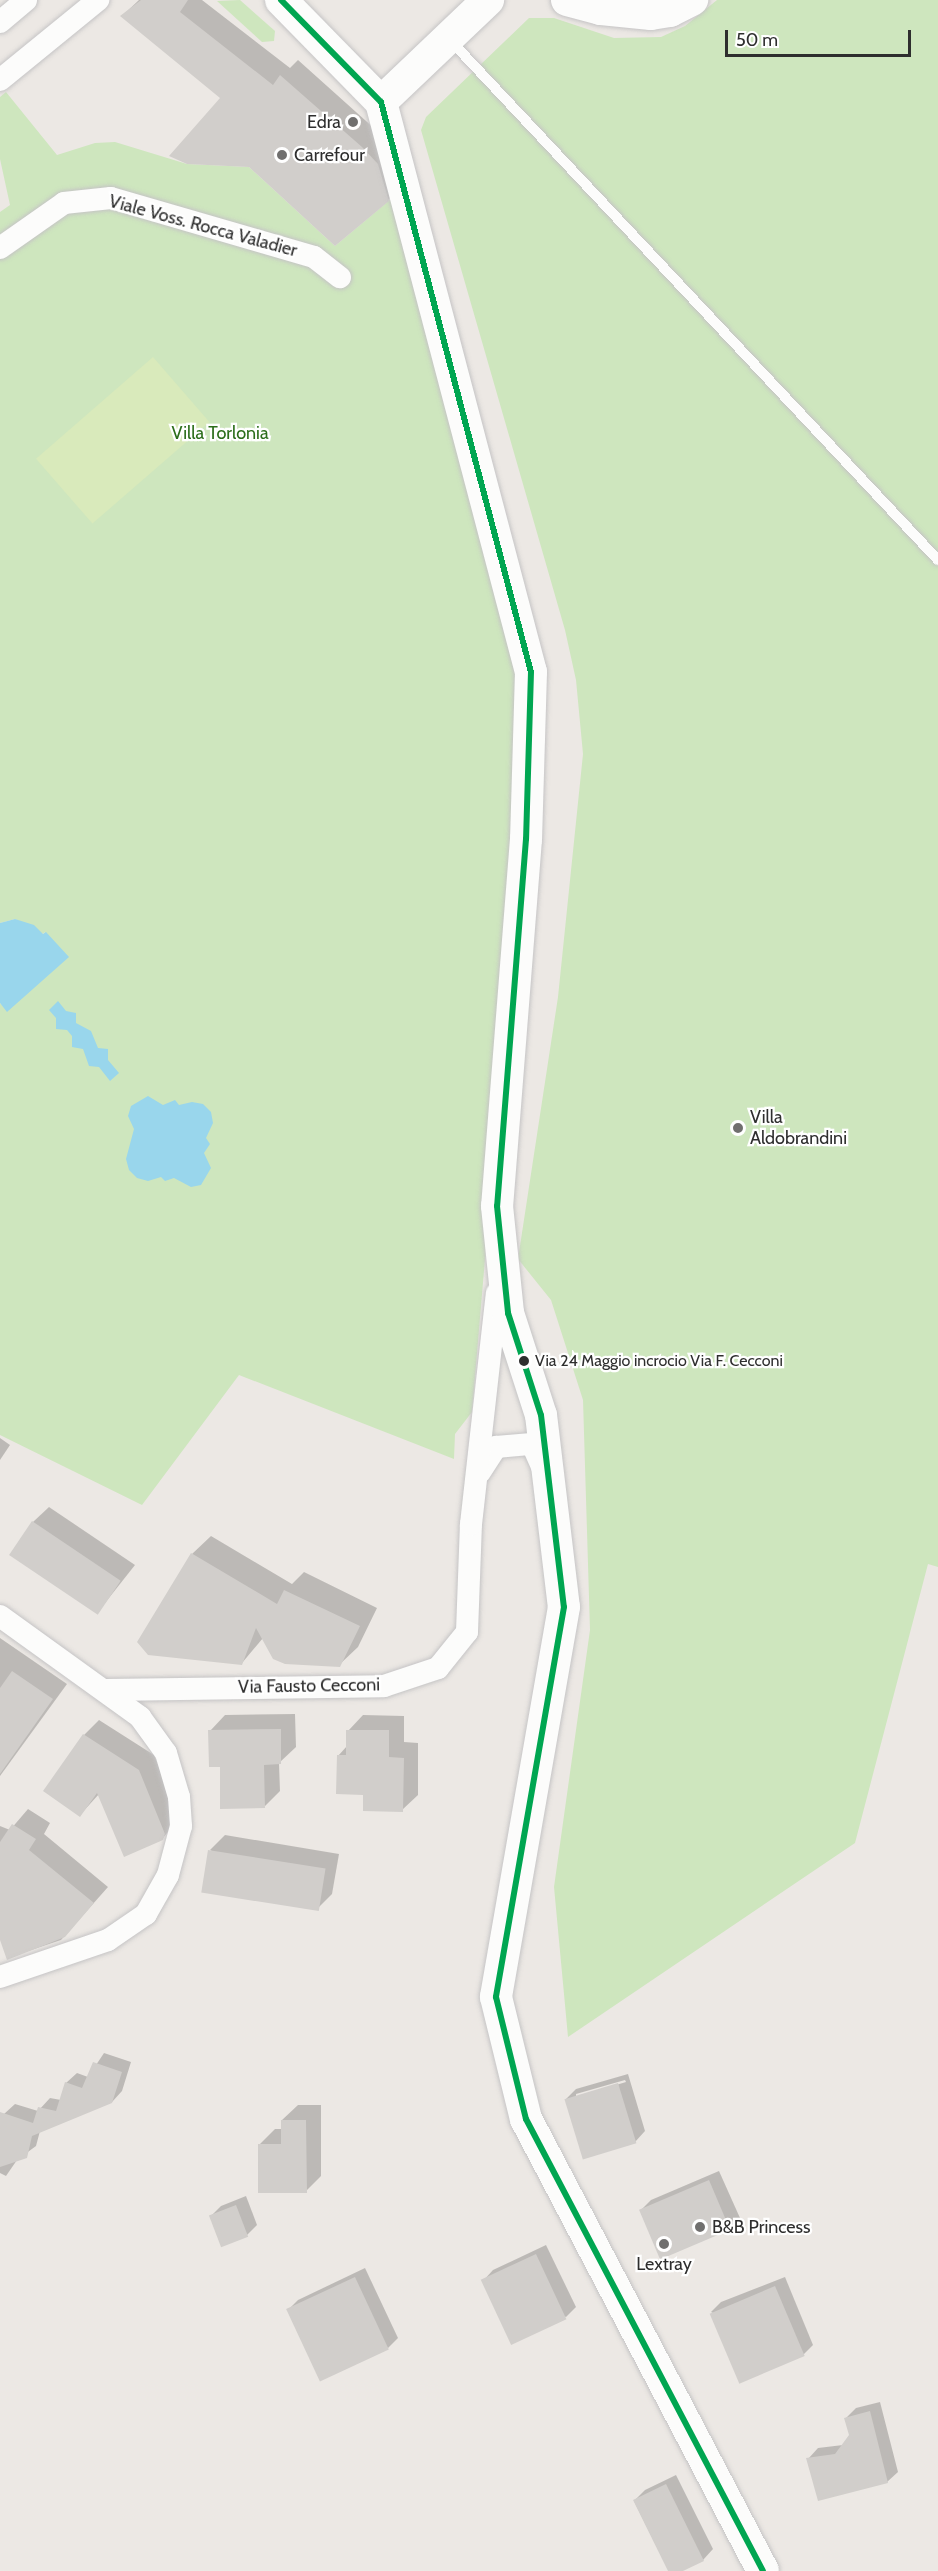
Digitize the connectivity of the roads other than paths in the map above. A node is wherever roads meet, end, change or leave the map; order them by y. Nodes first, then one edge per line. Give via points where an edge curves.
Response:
1 (26, 0) edge
2 (98, 0) edge
3 (281, 0) edge
4 (488, 0) edge
5 (567, 0) edge
6 (692, 0) edge
7 (0, 22) edge
8 (448, 38) junction
9 (0, 80) edge
10 (381, 102) junction
11 (0, 248) edge
12 (340, 277) dead end
13 (938, 560) edge
14 (501, 1250) junction
15 (476, 1478) junction
16 (549, 1482) junction
17 (0, 1616) edge
18 (106, 1690) junction
19 (0, 1977) edge
20 (762, 2571) edge

1 - 7 street
2 - 9 street
3 - 10 main road
4 - 8 main road
5 - 6 main road via 601,9 651,14 670,12
8 - 10 main road
8 - 13 lane
10 - 14 main road via 531,672 526,839 497,1206
11 - 12 street, Viale Voss. Rocca Valadier via 64,203 111,198 314,256
14 - 15 street, Via Fausto Cecconi
14 - 16 main road via 508,1313 541,1415
15 - 16 street via 496,1447 532,1444
15 - 18 street, Via Fausto Cecconi via 467,1632 438,1668 384,1686
16 - 20 main road via 564,1607 496,1997 526,2119
17 - 18 street
18 - 19 street via 140,1717 166,1753 179,1797 181,1826 168,1875 146,1914 108,1940

